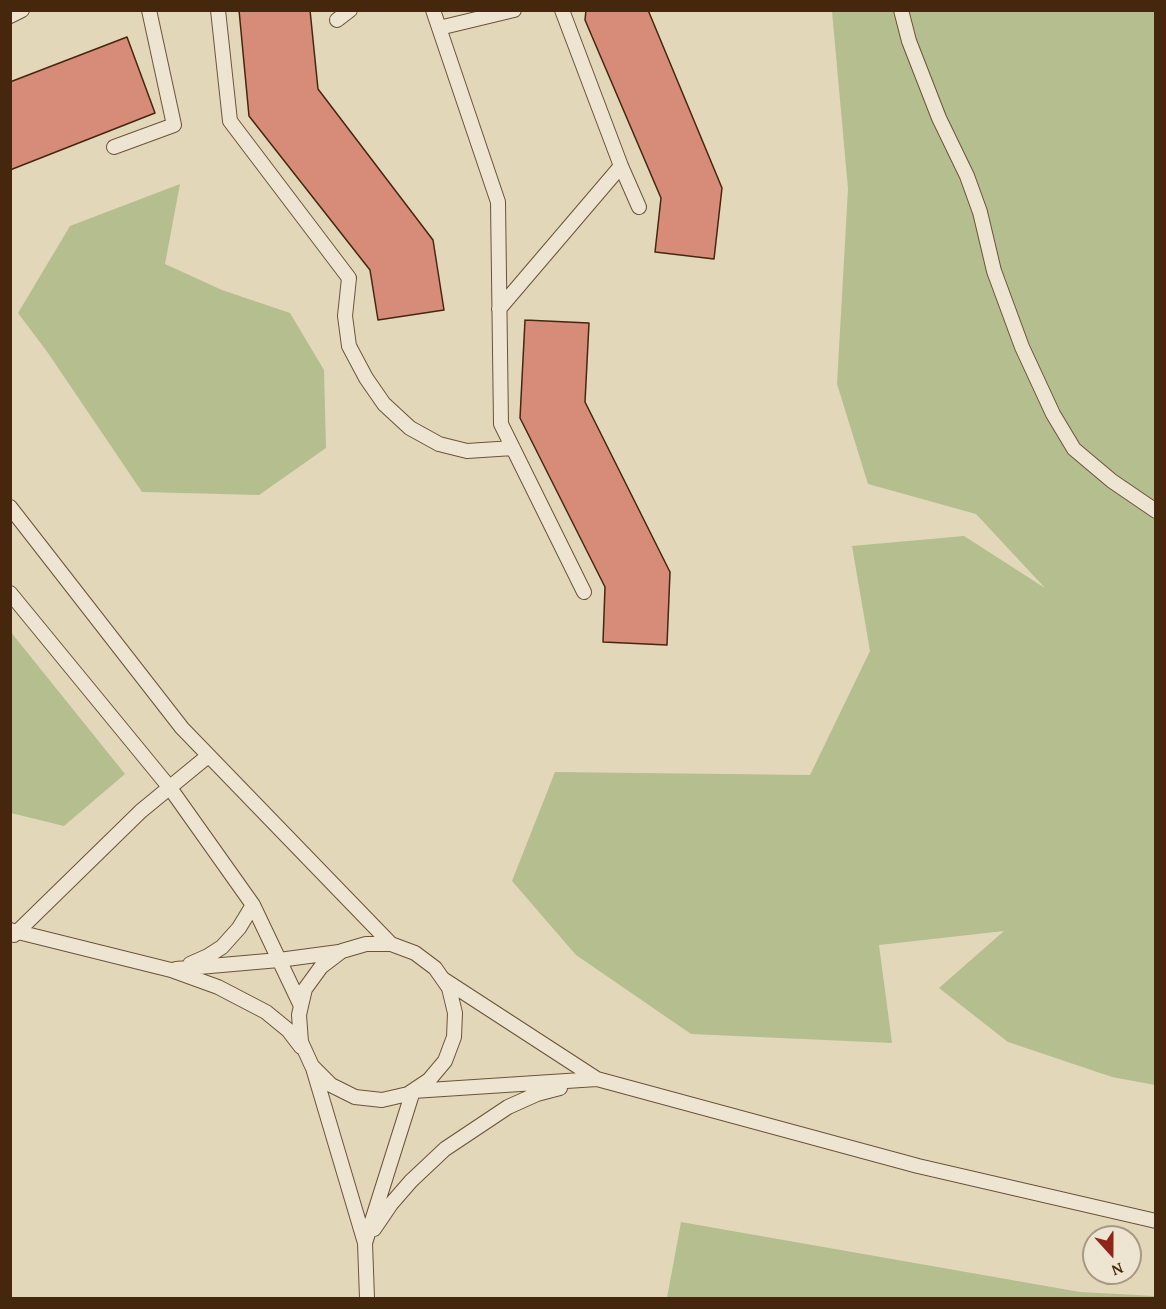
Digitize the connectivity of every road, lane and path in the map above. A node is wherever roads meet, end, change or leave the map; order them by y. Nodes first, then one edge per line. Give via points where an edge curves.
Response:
1 (22, 10) edge
2 (148, 10) edge
3 (218, 10) edge
4 (350, 10) edge
5 (433, 10) edge
6 (514, 10) edge
7 (562, 10) edge
8 (901, 10) edge
9 (10, 16) edge
10 (337, 20) dead end
11 (439, 28) junction
12 (114, 147) dead end
13 (621, 166) junction
14 (639, 207) dead end
15 (499, 309) junction
16 (513, 448) junction
17 (10, 507) edge
18 (1155, 511) edge
19 (584, 592) dead end
20 (10, 593) edge
21 (208, 756) junction
22 (170, 788) junction
23 (253, 905) junction
24 (13, 934) edge
25 (392, 944) junction
26 (342, 951) junction
27 (279, 960) junction
28 (171, 970) junction
29 (442, 978) junction
30 (301, 1006) junction
31 (309, 1060) junction
32 (597, 1079) junction
33 (413, 1090) junction
34 (1155, 1221) edge
35 (365, 1243) junction
36 (367, 1299) edge

1 - 9 lane
2 - 12 lane via 174,125
3 - 16 lane via 230,122 349,278 345,316 349,346 366,378 384,404 410,428 439,444 466,451
4 - 10 lane
5 - 11 lane
6 - 11 lane
7 - 13 lane
8 - 18 lane via 939,118 980,212 994,271 1022,347 1053,414 1074,449
11 - 15 lane via 498,202
13 - 14 lane
13 - 15 lane
15 - 16 lane via 501,424
16 - 19 lane
17 - 21 lane
20 - 22 lane
21 - 22 lane
21 - 25 lane
22 - 23 lane
22 - 24 lane
23 - 27 lane
23 - 28 lane via 222,947
24 - 28 lane
25 - 26 lane via 366,944
25 - 29 lane via 415,952
26 - 27 lane
26 - 30 lane via 321,967 305,989
27 - 28 lane
27 - 30 lane
28 - 31 lane via 218,987 266,1012 288,1030
29 - 32 lane
29 - 33 lane via 456,1013 454,1037 445,1061 429,1080
30 - 31 lane via 301,1042
31 - 33 lane via 331,1085 355,1097 382,1100
31 - 35 lane
32 - 33 lane
32 - 34 lane via 918,1166
32 - 35 lane via 537,1094 508,1107 445,1149 391,1204
33 - 35 lane
35 - 36 lane

